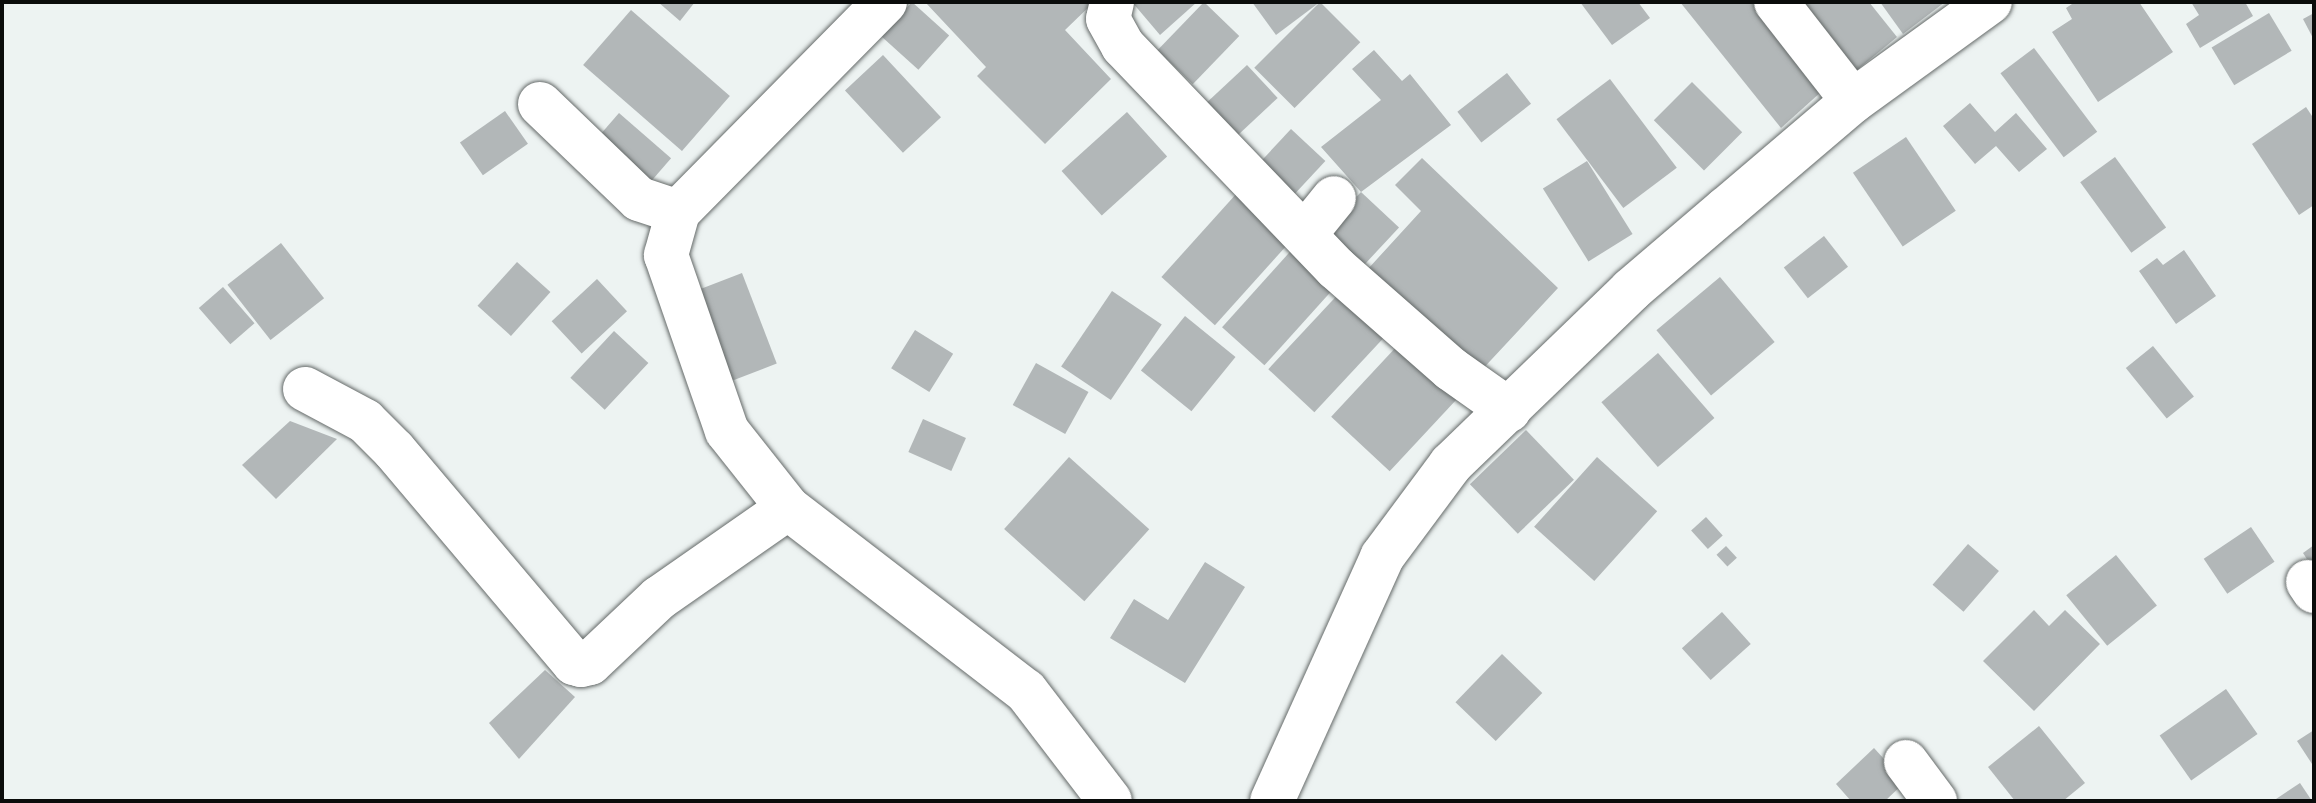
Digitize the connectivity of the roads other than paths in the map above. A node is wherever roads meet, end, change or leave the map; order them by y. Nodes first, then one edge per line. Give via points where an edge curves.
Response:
1 (885, 2) edge
2 (1112, 2) edge
3 (1776, 2) edge
4 (1990, 2) edge
5 (1853, 101) junction
6 (540, 104) dead end
7 (1334, 198) dead end
8 (678, 212) junction
9 (1305, 234) junction
10 (305, 389) dead end
11 (1509, 410) junction
12 (788, 508) junction
13 (1906, 762) dead end
14 (1110, 801) edge
15 (1272, 801) edge
16 (1935, 801) edge

1 - 8 street
2 - 9 street via 1108,19 1123,46
3 - 5 street
4 - 5 street
5 - 11 street via 1631,290
6 - 8 street via 639,199
7 - 9 street
8 - 12 street via 666,255 692,343 727,431
9 - 11 street via 1381,309
10 - 12 street via 375,431 581,665 590,663 659,598
11 - 15 street via 1451,464 1382,557
12 - 14 street via 1026,691
13 - 16 street

